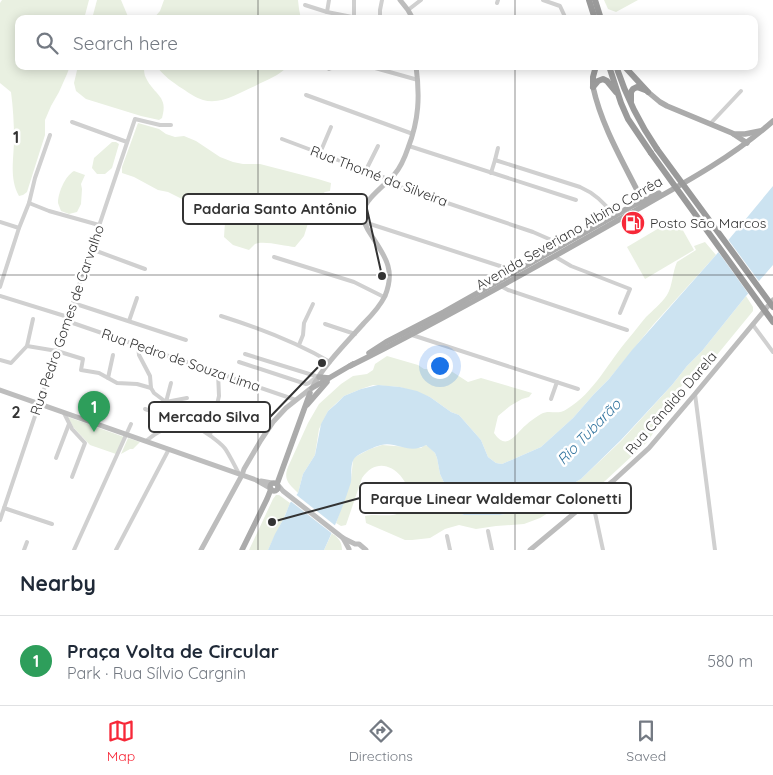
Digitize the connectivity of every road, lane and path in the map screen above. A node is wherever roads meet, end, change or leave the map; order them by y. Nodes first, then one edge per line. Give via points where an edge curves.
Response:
1 (329, 0) edge
2 (354, 0) edge
3 (382, 0) edge
4 (400, 0) edge
5 (421, 0) edge
6 (543, 0) edge
7 (589, 0) edge
8 (595, 0) edge
9 (304, 5) dead end
10 (408, 10) junction
11 (327, 12) junction
12 (343, 15) edge
13 (354, 15) edge
14 (380, 15) edge
15 (411, 15) edge
16 (564, 15) edge
17 (594, 15) edge
18 (600, 15) edge
19 (382, 70) edge
20 (417, 70) edge
21 (595, 70) edge
22 (610, 70) edge
23 (618, 70) edge
24 (628, 70) edge
25 (418, 80) junction
26 (593, 87) junction
27 (741, 91) dead end
28 (648, 92) junction
29 (618, 94) junction
30 (306, 96) dead end
31 (632, 106) junction
32 (773, 121) edge
33 (72, 122) dead end
34 (710, 124) junction
35 (171, 126) dead end
36 (331, 127) dead end
37 (763, 130) junction
38 (732, 133) junction
39 (413, 134) junction
40 (50, 135) dead end
41 (282, 139) dead end
42 (127, 142) junction
43 (747, 143) junction
44 (378, 146) dead end
45 (409, 146) junction
46 (741, 147) junction
47 (498, 148) dead end
48 (320, 153) junction
49 (495, 160) junction
50 (366, 170) junction
51 (492, 173) junction
52 (388, 180) junction
53 (679, 185) junction
54 (637, 190) junction
55 (649, 197) junction
56 (329, 198) dead end
57 (576, 200) dead end
58 (29, 203) junction
59 (643, 203) junction
60 (634, 205) junction
61 (364, 210) junction
62 (616, 218) junction
63 (0, 222) edge
64 (364, 222) junction
65 (99, 225) junction
66 (19, 228) junction
67 (560, 246) junction
68 (91, 249) junction
69 (554, 256) junction
70 (274, 257) dead end
71 (0, 264) edge
72 (7, 266) junction
73 (145, 269) dead end
74 (513, 276) junction
75 (499, 284) junction
76 (0, 287) edge
77 (0, 296) edge
78 (384, 297) junction
79 (136, 298) dead end
80 (773, 300) edge
81 (73, 303) junction
82 (313, 304) dead end
83 (773, 307) edge
84 (620, 313) dead end
85 (221, 316) dead end
86 (33, 319) dead end
87 (68, 319) junction
88 (129, 321) junction
89 (773, 322) edge
90 (325, 324) dead end
91 (753, 325) junction
92 (627, 330) dead end
93 (410, 332) junction
94 (355, 334) junction
95 (186, 340) dead end
96 (299, 345) junction
97 (27, 346) junction
98 (138, 346) junction
99 (57, 350) junction
100 (773, 352) edge
101 (85, 353) dead end
102 (245, 354) dead end
103 (113, 355) dead end
104 (83, 359) junction
105 (0, 360) edge
106 (239, 362) dead end
107 (330, 362) junction
108 (218, 373) junction
109 (319, 377) junction
110 (331, 377) junction
111 (108, 378) junction
112 (557, 382) junction
113 (170, 383) dead end
114 (151, 388) junction
115 (578, 389) dead end
116 (0, 390) edge
117 (312, 391) junction
118 (695, 394) junction
119 (187, 398) dead end
120 (551, 399) dead end
121 (296, 400) junction
122 (166, 402) junction
123 (39, 404) junction
124 (145, 409) dead end
125 (64, 413) junction
126 (191, 418) dead end
127 (174, 419) junction
128 (69, 424) junction
129 (131, 424) dead end
130 (176, 425) junction
131 (205, 432) junction
132 (127, 435) junction
133 (210, 435) junction
134 (146, 441) junction
135 (169, 449) junction
136 (56, 458) dead end
137 (241, 475) junction
138 (72, 477) dead end
139 (274, 487) junction
140 (592, 498) junction
141 (4, 508) junction
142 (0, 520) edge
143 (52, 524) dead end
144 (488, 531) dead end
145 (341, 536) junction
146 (447, 536) dead end
147 (27, 542) dead end
148 (355, 544) junction
149 (537, 547) edge
150 (364, 549) edge
151 (24, 550) edge
152 (74, 550) edge
153 (116, 550) edge
154 (202, 550) edge
155 (242, 550) edge
156 (349, 550) edge
157 (450, 550) edge
158 (492, 550) edge
159 (530, 550) edge
160 (603, 550) edge
161 (715, 550) edge

1 - 11 street
2 - 13 street
3 - 14 street
4 - 10 street
5 - 10 street
6 - 16 street via 560,6
7 - 17 highway
8 - 18 highway
9 - 11 street
10 - 15 street
11 - 12 street
19 - 25 street
20 - 25 street
21 - 26 highway
22 - 29 highway
23 - 31 highway
24 - 28 highway
25 - 39 street
26 - 29 highway via 598,81 605,80
26 - 54 main road via 600,112
27 - 34 street
28 - 31 highway via 637,87 633,89
28 - 34 main road via 667,106
29 - 89 highway, bridge via 632,128
30 - 39 street
31 - 83 highway, bridge via 657,148
32 - 37 main road
33 - 42 street
34 - 38 main road
35 - 42 street, Rua Pedro Gomes de Carvalho via 135,119
36 - 48 street
37 - 38 main road
37 - 43 main road
38 - 43 main road
38 - 46 main road
39 - 45 street
40 - 58 street
41 - 48 street, Rua Thomé da Silveira
42 - 65 street, Rua Pedro Gomes de Carvalho
43 - 46 main road
44 - 50 street
45 - 51 street
45 - 52 street via 400,166
46 - 53 main road
47 - 49 street
48 - 50 street, Rua Thomé da Silveira
49 - 51 street
49 - 62 street via 585,189
50 - 52 street, Rua Thomé da Silveira
51 - 57 street
52 - 61 street
52 - 67 street, Rua Thomé da Silveira via 397,186 533,232
53 - 55 main road, Avenida Severiano Albino Corrêa
53 - 59 main road, Avenida Severiano Albino Corrêa
54 - 55 main road
54 - 59 main road
54 - 60 main road
55 - 59 main road, Avenida Severiano Albino Corrêa
56 - 61 street
58 - 65 street
58 - 66 street
59 - 60 main road, Avenida Severiano Albino Corrêa
59 - 62 main road, Avenida Severiano Albino Corrêa
60 - 62 main road, Avenida Severiano Albino Corrêa
61 - 64 street
62 - 67 main road, Avenida Severiano Albino Corrêa
62 - 69 main road, Avenida Severiano Albino Corrêa
63 - 66 street
64 - 74 street via 503,267
64 - 78 street via 388,263
65 - 68 street, Rua Pedro Gomes de Carvalho
66 - 72 street
67 - 69 main road
67 - 74 main road, Avenida Severiano Albino Corrêa
68 - 73 street
68 - 81 street, Rua Pedro Gomes de Carvalho
69 - 74 main road, Avenida Severiano Albino Corrêa
69 - 84 street via 630,289
70 - 78 street via 354,282
71 - 72 street
72 - 76 street
74 - 75 main road, Avenida Severiano Albino Corrêa
75 - 92 street
75 - 93 main road, Avenida Severiano Albino Corrêa
77 - 87 street, Rua Pedro de Souza Lima
78 - 94 street
79 - 88 street
80 - 91 street, Rua Cândido Darela
81 - 87 street, Rua Pedro Gomes de Carvalho
81 - 88 street
82 - 96 street
85 - 96 street
86 - 97 street
87 - 98 street, Rua Pedro de Souza Lima
87 - 99 street, Rua Pedro Gomes de Carvalho
88 - 95 street
90 - 94 street
91 - 100 street
91 - 118 street, Rua Cândido Darela
93 - 110 main road, Avenida Severiano Albino Corrêa via 382,344
93 - 112 street
94 - 107 street
96 - 107 street
97 - 99 street
97 - 105 street via 11,363
98 - 108 street, Rua Pedro de Souza Lima
98 - 114 street via 150,376
99 - 104 street
99 - 123 street, Rua Pedro Gomes de Carvalho
101 - 104 street
102 - 109 street
103 - 111 street
104 - 111 street via 81,370
106 - 109 street via 306,384
107 - 109 street
108 - 121 street, Rua Pedro de Souza Lima
108 - 133 street via 219,396
109 - 110 main road
109 - 117 street
110 - 117 main road, Avenida Severiano Albino Corrêa
111 - 114 street via 117,383
112 - 115 street
112 - 120 street
113 - 122 street
114 - 122 street
116 - 123 street
117 - 121 street
117 - 139 main road
118 - 140 street, Rua Cândido Darela via 649,448
118 - 161 street
119 - 122 street
121 - 137 street via 266,432
122 - 127 street
123 - 125 street
123 - 141 street, Rua Pedro Gomes de Carvalho
124 - 127 street
125 - 128 street
125 - 132 street
126 - 131 street
127 - 130 street
128 - 136 street
128 - 138 street via 86,443
129 - 132 street
130 - 131 street via 195,426
130 - 134 street
131 - 133 street
132 - 134 street
132 - 152 street
133 - 137 street via 226,449
134 - 135 street
135 - 137 street
135 - 153 street
137 - 139 street
137 - 154 street
139 - 145 street
139 - 155 main road
140 - 149 street, Rua Cândido Darela
140 - 160 street
141 - 142 street, Rua Pedro Gomes de Carvalho
141 - 143 street
144 - 158 street
145 - 148 street
145 - 156 street
146 - 157 street
147 - 151 street
148 - 150 street
148 - 156 street
149 - 159 street, Rua Cândido Darela

